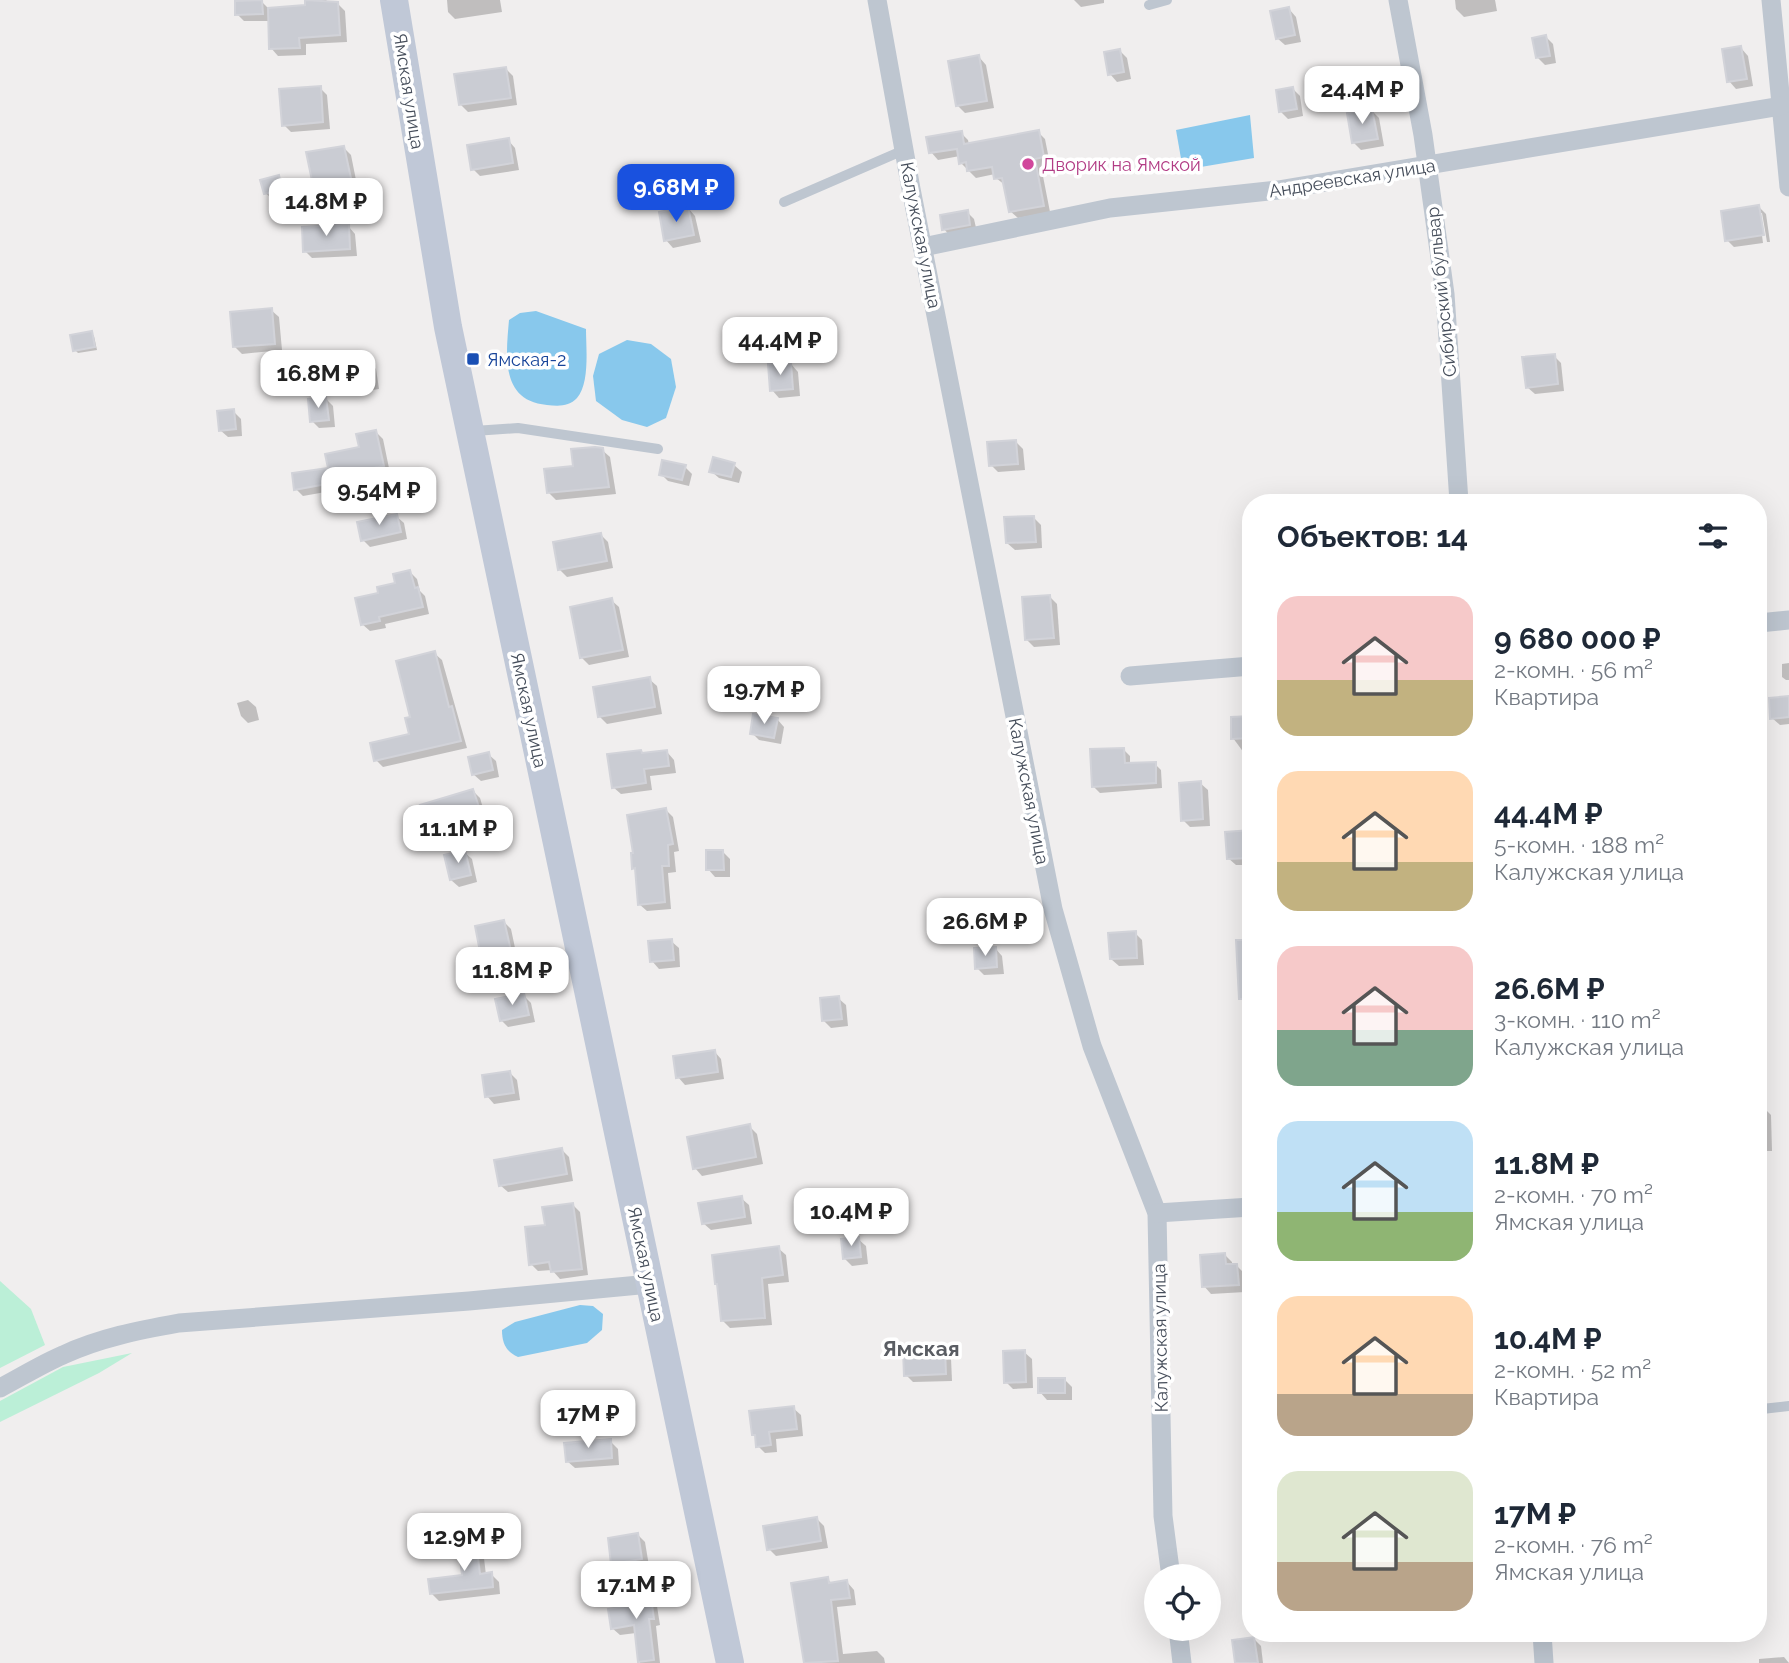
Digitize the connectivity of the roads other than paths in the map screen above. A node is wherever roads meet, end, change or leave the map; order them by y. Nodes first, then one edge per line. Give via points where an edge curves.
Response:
1 (394, 0) edge
2 (877, 0) edge
3 (1167, 0) edge
4 (1398, 0) edge
5 (1771, 0) edge
6 (1149, 5) dead end
7 (1781, 106) junction
8 (904, 150) junction
9 (1427, 166) junction
10 (1789, 187) edge
11 (784, 202) dead end
12 (923, 247) junction
13 (470, 432) junction
14 (658, 449) dead end
15 (1458, 494) edge
16 (1789, 620) edge
17 (1767, 622) edge
18 (1242, 667) edge
19 (1130, 676) dead end
20 (1242, 1208) edge
21 (1157, 1213) junction
22 (650, 1284) junction
23 (0, 1388) edge
24 (1789, 1406) edge
25 (1767, 1408) edge
26 (1169, 1564) edge
27 (1179, 1641) edge
28 (1543, 1642) edge
29 (730, 1663) edge
30 (1182, 1663) edge
31 (1544, 1663) edge

1 - 13 main road, Ямская улица
2 - 8 street, Калужская улица
3 - 6 lane
4 - 9 street, Сибирский бульвар
5 - 7 street
7 - 9 street, Андреевская улица
7 - 10 street
8 - 11 lane
8 - 12 street, Калужская улица
9 - 12 street, Андреевская улица via 1278,190 1111,208
9 - 15 street, Сибирский бульвар via 1445,294
12 - 21 street, Калужская улица via 1053,909 1092,1045
13 - 14 lane via 518,428
13 - 22 main road, Ямская улица
16 - 17 street
18 - 19 street
20 - 21 street
21 - 26 street, Калужская улица via 1163,1516
22 - 23 street via 170,1325 84,1346
22 - 29 main road, Ямская улица
24 - 25 lane
27 - 30 street
28 - 31 street

